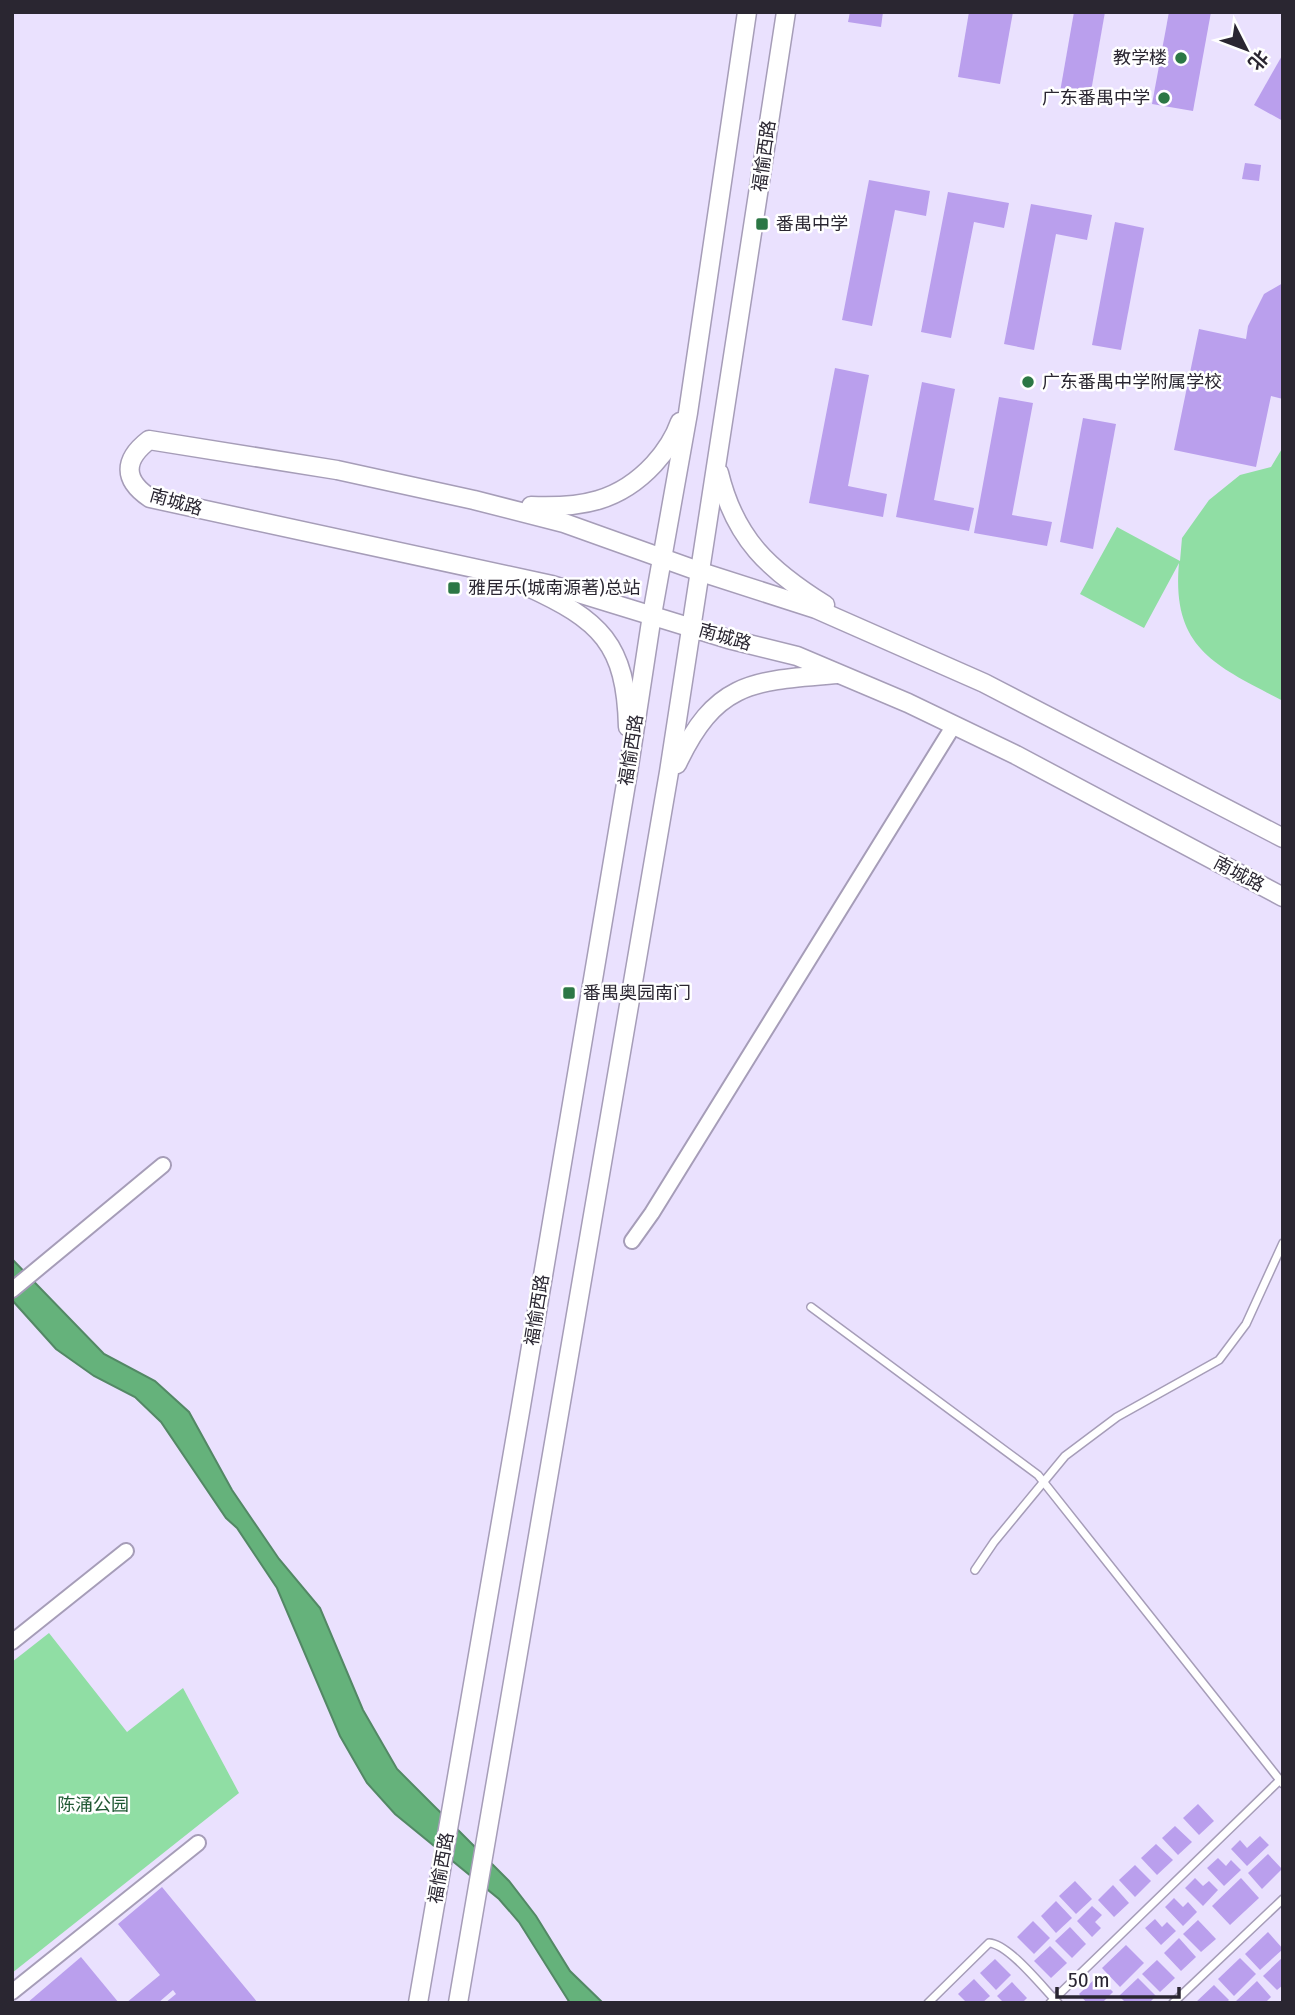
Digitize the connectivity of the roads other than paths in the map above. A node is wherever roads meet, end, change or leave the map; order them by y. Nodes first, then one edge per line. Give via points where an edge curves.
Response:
1 (747, 12) edge
2 (786, 12) edge
3 (693, 379) junction
4 (718, 466) junction
5 (489, 503) junction
6 (663, 558) junction
7 (701, 572) junction
8 (498, 573) junction
9 (652, 615) junction
10 (859, 627) junction
11 (692, 628) junction
12 (842, 674) junction
13 (954, 724) junction
14 (629, 766) junction
15 (661, 822) junction
16 (1283, 838) edge
17 (1283, 897) edge
18 (163, 1166) dead end
19 (632, 1241) dead end
20 (1283, 1243) edge
21 (12, 1290) edge
22 (811, 1307) dead end
23 (1043, 1481) junction
24 (126, 1551) dead end
25 (975, 1570) dead end
26 (12, 1642) edge
27 (1281, 1782) edge
28 (198, 1843) dead end
29 (1283, 1899) edge
30 (12, 1992) edge
31 (1054, 2001) edge
32 (418, 2003) edge
33 (458, 2003) edge
34 (928, 2003) edge
35 (1173, 2003) edge

1 - 3 street
2 - 4 street, 福愉西路
3 - 5 street via 676,435 629,487 604,500 580,505
3 - 6 street, 福愉西路
4 - 7 street, 福愉西路
4 - 10 street via 732,513 753,548 790,583
5 - 6 street, 南城路 via 564,523
5 - 8 street, 南城路 via 337,470 149,440 139,448 129,471 131,481 150,498
6 - 7 street, 南城路
6 - 9 street, 福愉西路
7 - 10 street, 南城路
7 - 11 street, 福愉西路
8 - 9 street, 南城路
8 - 14 street via 572,610 609,644 620,664 625,690
9 - 11 street, 南城路
9 - 14 street, 福愉西路
10 - 16 street, 南城路 via 1039,711
11 - 12 street, 南城路 via 797,656
11 - 15 street
12 - 13 street, 南城路
12 - 15 street via 754,684 719,702 690,736 674,770
13 - 17 street, 南城路
13 - 19 street
14 - 32 street, 福愉西路
15 - 33 street
18 - 21 street
20 - 23 lane via 1247,1324 1219,1360 1091,1435
22 - 23 lane via 1025,1463
23 - 25 lane
23 - 27 lane
24 - 26 street
27 - 31 lane
28 - 30 street
29 - 35 lane
31 - 34 lane via 1007,1951 989,1943

